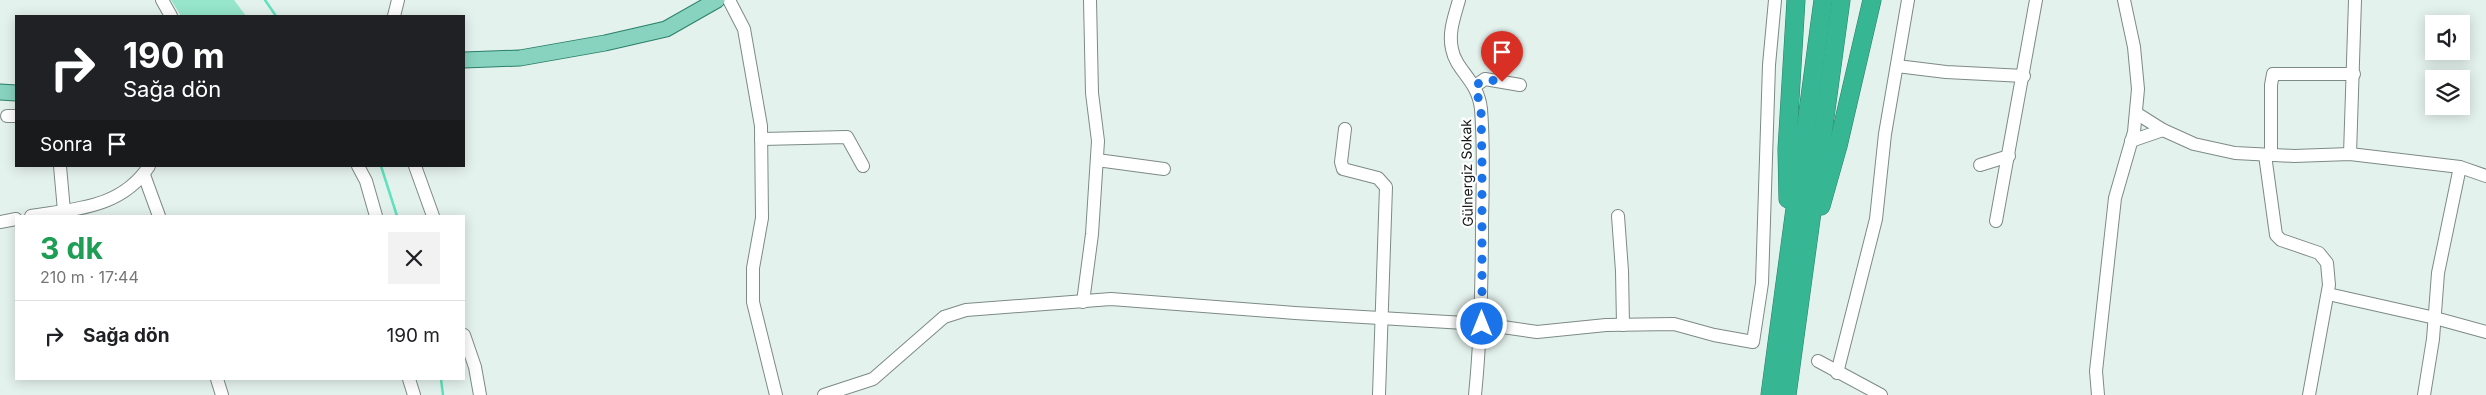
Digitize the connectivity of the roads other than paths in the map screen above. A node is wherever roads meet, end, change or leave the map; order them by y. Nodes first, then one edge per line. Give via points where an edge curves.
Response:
1 (162, 0) edge
2 (398, 0) edge
3 (717, 0) edge
4 (729, 0) edge
5 (1090, 0) edge
6 (1459, 0) edge
7 (1775, 0) edge
8 (1796, 0) edge
9 (1823, 0) edge
10 (1840, 0) edge
11 (1872, 0) edge
12 (1908, 0) edge
13 (2036, 0) edge
14 (2124, 0) edge
15 (2355, 0) edge
16 (170, 15) edge
17 (394, 15) edge
18 (465, 60) edge
19 (1897, 66) junction
20 (2354, 74) junction
21 (2024, 76) junction
22 (1520, 85) dead end
23 (1475, 86) junction
24 (0, 92) edge
25 (15, 93) edge
26 (2136, 113) junction
27 (1345, 129) dead end
28 (2163, 130) junction
29 (761, 139) junction
30 (2131, 140) junction
31 (2350, 154) junction
32 (2268, 155) junction
33 (2009, 156) junction
34 (1097, 160) junction
35 (1980, 165) dead end
36 (863, 166) dead end
37 (60, 167) edge
38 (359, 167) edge
39 (415, 167) edge
40 (2460, 167) junction
41 (1164, 169) dead end
42 (147, 171) edge
43 (2486, 176) edge
44 (64, 211) junction
45 (38, 215) edge
46 (159, 215) edge
47 (376, 215) edge
48 (432, 215) edge
49 (1618, 216) dead end
50 (15, 219) edge
51 (1996, 221) dead end
52 (0, 222) edge
53 (1794, 283) junction
54 (2328, 294) junction
55 (1083, 302) junction
56 (1382, 318) junction
57 (2435, 318) junction
58 (1482, 324) junction
59 (1623, 325) junction
60 (2486, 332) edge
61 (465, 338) edge
62 (1818, 362) dead end
63 (1837, 373) junction
64 (217, 380) edge
65 (409, 380) edge
66 (222, 395) edge
67 (414, 395) edge
68 (480, 395) edge
69 (776, 395) edge
70 (824, 395) edge
71 (1379, 395) edge
72 (1475, 395) edge
73 (1770, 395) edge
74 (1787, 395) edge
75 (1881, 395) edge
76 (2098, 395) edge
77 (2309, 395) edge
78 (2424, 395) edge

1 - 16 street
2 - 17 street
3 - 18 main road via 666,29 520,58
4 - 29 street via 744,28
5 - 34 street
6 - 23 street, Gülnergiz Sokak via 1451,27 1452,49
7 - 59 street via 1769,65 1762,282 1753,342 1714,336 1674,324
8 - 53 highway via 1787,149
9 - 53 highway
10 - 53 highway
11 - 53 highway via 1838,146
12 - 19 street
13 - 21 street
14 - 26 street via 2134,47 2138,89
15 - 20 street
19 - 21 street
19 - 63 street via 1885,134 1876,219
20 - 31 street
20 - 32 street via 2273,74
21 - 33 street
22 - 23 street via 1485,79
23 - 58 street, Gülnergiz Sokak via 1481,108
24 - 25 main road
26 - 28 street
26 - 30 street
27 - 56 street via 1343,169 1378,178 1386,187
28 - 30 street
28 - 32 street via 2203,146
29 - 36 street via 847,137
29 - 69 street via 762,218 754,268 753,302
30 - 76 street via 2115,198 2096,371
31 - 32 street
31 - 40 street
32 - 54 street via 2276,235 2281,240 2319,253 2327,263
33 - 35 street
33 - 51 street
34 - 41 street
34 - 55 street
37 - 44 street
38 - 47 street
39 - 48 street
40 - 43 street
40 - 57 street via 2438,273
42 - 44 street via 107,202
42 - 46 street
44 - 45 street
49 - 59 street
50 - 52 street
53 - 73 highway
53 - 74 highway
54 - 57 street
54 - 77 street
55 - 56 street via 1111,299
55 - 70 street via 966,310 944,317 873,379
56 - 58 street
56 - 71 street
57 - 60 street
57 - 78 street
58 - 59 street via 1537,332
58 - 72 street, Gülnergiz Sokak
61 - 68 street
62 - 63 street
63 - 75 street
64 - 66 street
65 - 67 street

